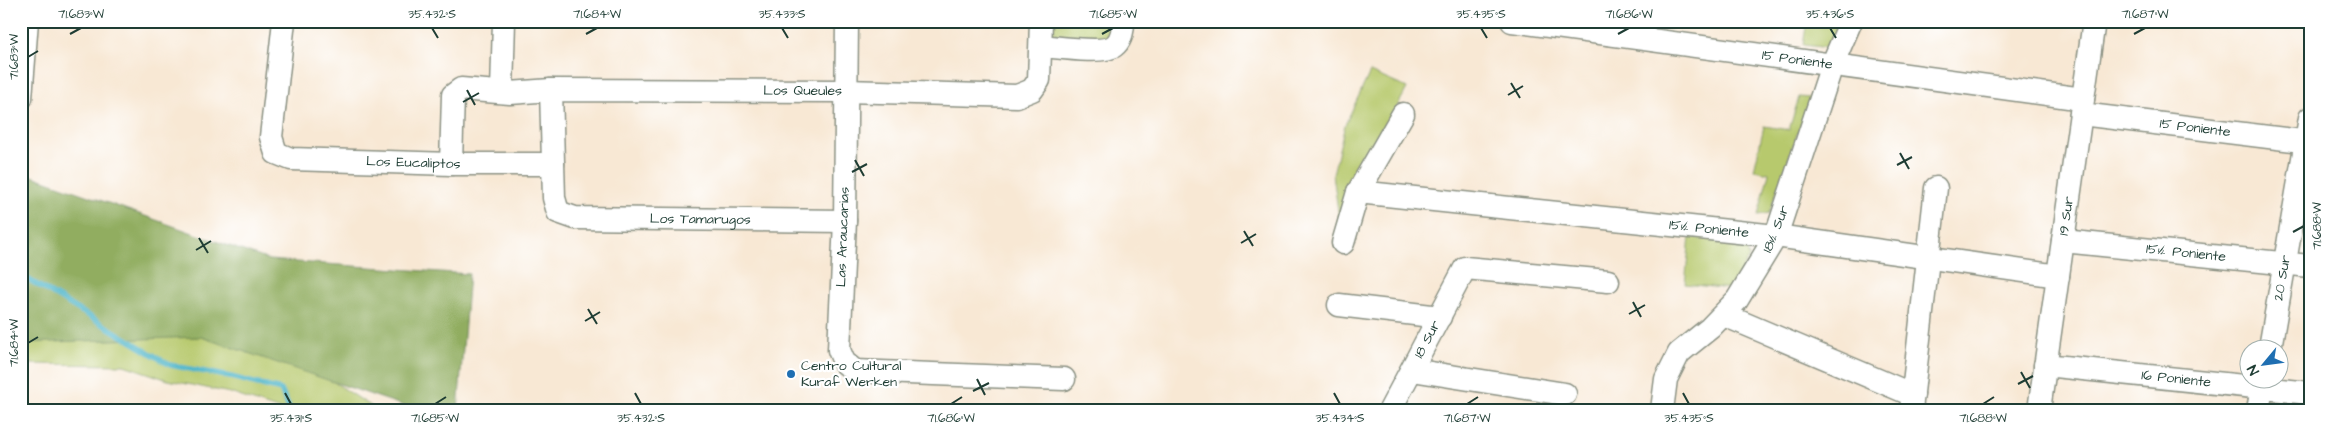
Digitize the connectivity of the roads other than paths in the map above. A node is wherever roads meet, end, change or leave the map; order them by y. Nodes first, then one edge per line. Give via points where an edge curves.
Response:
1 (27, 21) edge
2 (284, 21) edge
3 (504, 21) edge
4 (847, 21) edge
5 (1041, 21) edge
6 (1123, 21) edge
7 (1512, 21) edge
8 (1851, 21) edge
9 (2094, 21) edge
10 (1604, 27) edge
11 (1041, 46) junction
12 (1832, 65) junction
13 (551, 90) junction
14 (502, 91) junction
15 (846, 91) junction
16 (21, 98) edge
17 (2082, 107) junction
18 (1403, 114) dead end
19 (2310, 118) edge
20 (2308, 141) edge
21 (451, 164) junction
22 (553, 164) junction
23 (1936, 188) dead end
24 (1358, 192) junction
25 (844, 221) junction
26 (1776, 236) junction
27 (2063, 241) junction
28 (1343, 243) dead end
29 (1929, 258) junction
30 (2285, 264) junction
31 (2310, 266) edge
32 (2058, 276) junction
33 (1608, 281) dead end
34 (1339, 305) dead end
35 (1724, 315) junction
36 (1440, 317) junction
37 (2272, 338) edge
38 (2045, 365) junction
39 (1412, 370) junction
40 (1064, 379) dead end
41 (2238, 381) edge
42 (2263, 388) edge
43 (2288, 388) edge
44 (2310, 392) edge
45 (1565, 394) dead end
46 (1912, 402) edge
47 (1664, 409) edge
48 (1390, 410) edge
49 (2039, 410) edge
50 (2258, 410) edge

1 - 16 street
2 - 21 street, Los Eucaliptos via 271,138 276,153 291,159
3 - 14 street
4 - 15 street, Las Araucarias
5 - 11 street, Los Queules
6 - 11 street via 1123,34 1115,46 1104,49
7 - 10 street, 15 Poniente
8 - 12 street, 18½ Sur
9 - 17 street, 19 Sur
10 - 12 street, 15 Poniente
11 - 15 street, Los Queules via 1037,86 1026,94
12 - 17 street, 15 Poniente
12 - 26 street, 18½ Sur
13 - 14 street, Los Queules
13 - 15 street, Los Queules
13 - 22 street
14 - 21 street, Los Queules via 460,89 453,95
15 - 25 street, Las Araucarias
17 - 20 street, 15 Poniente
17 - 27 street, 19 Sur
18 - 24 street
19 - 20 street, 20 Sur
20 - 30 street, 20 Sur
21 - 22 street, Los Eucaliptos
22 - 25 street, Los Tamarugos via 554,198 558,212 575,218
23 - 29 street
24 - 26 street, 15½ Poniente
24 - 28 street
25 - 40 street, Las Araucarias via 840,350 844,362 855,371
26 - 29 street, 15½ Poniente
26 - 35 street, 18½ Sur via 1749,284
27 - 30 street, 15½ Poniente
27 - 32 street, 19 Sur
29 - 32 street, 15½ Poniente
29 - 46 street
30 - 31 street, 15½ Poniente
30 - 37 street, 20 Sur
32 - 38 street, 19 Sur
33 - 36 street, 18 Sur via 1465,268
34 - 36 street
35 - 46 street
35 - 47 street, 18½ Sur via 1679,353 1666,379
36 - 39 street, 18 Sur
38 - 41 street, 16 Poniente
38 - 49 street, 19 Sur
39 - 45 street
39 - 48 street, 18 Sur
42 - 50 street
43 - 44 street, 16 Poniente

